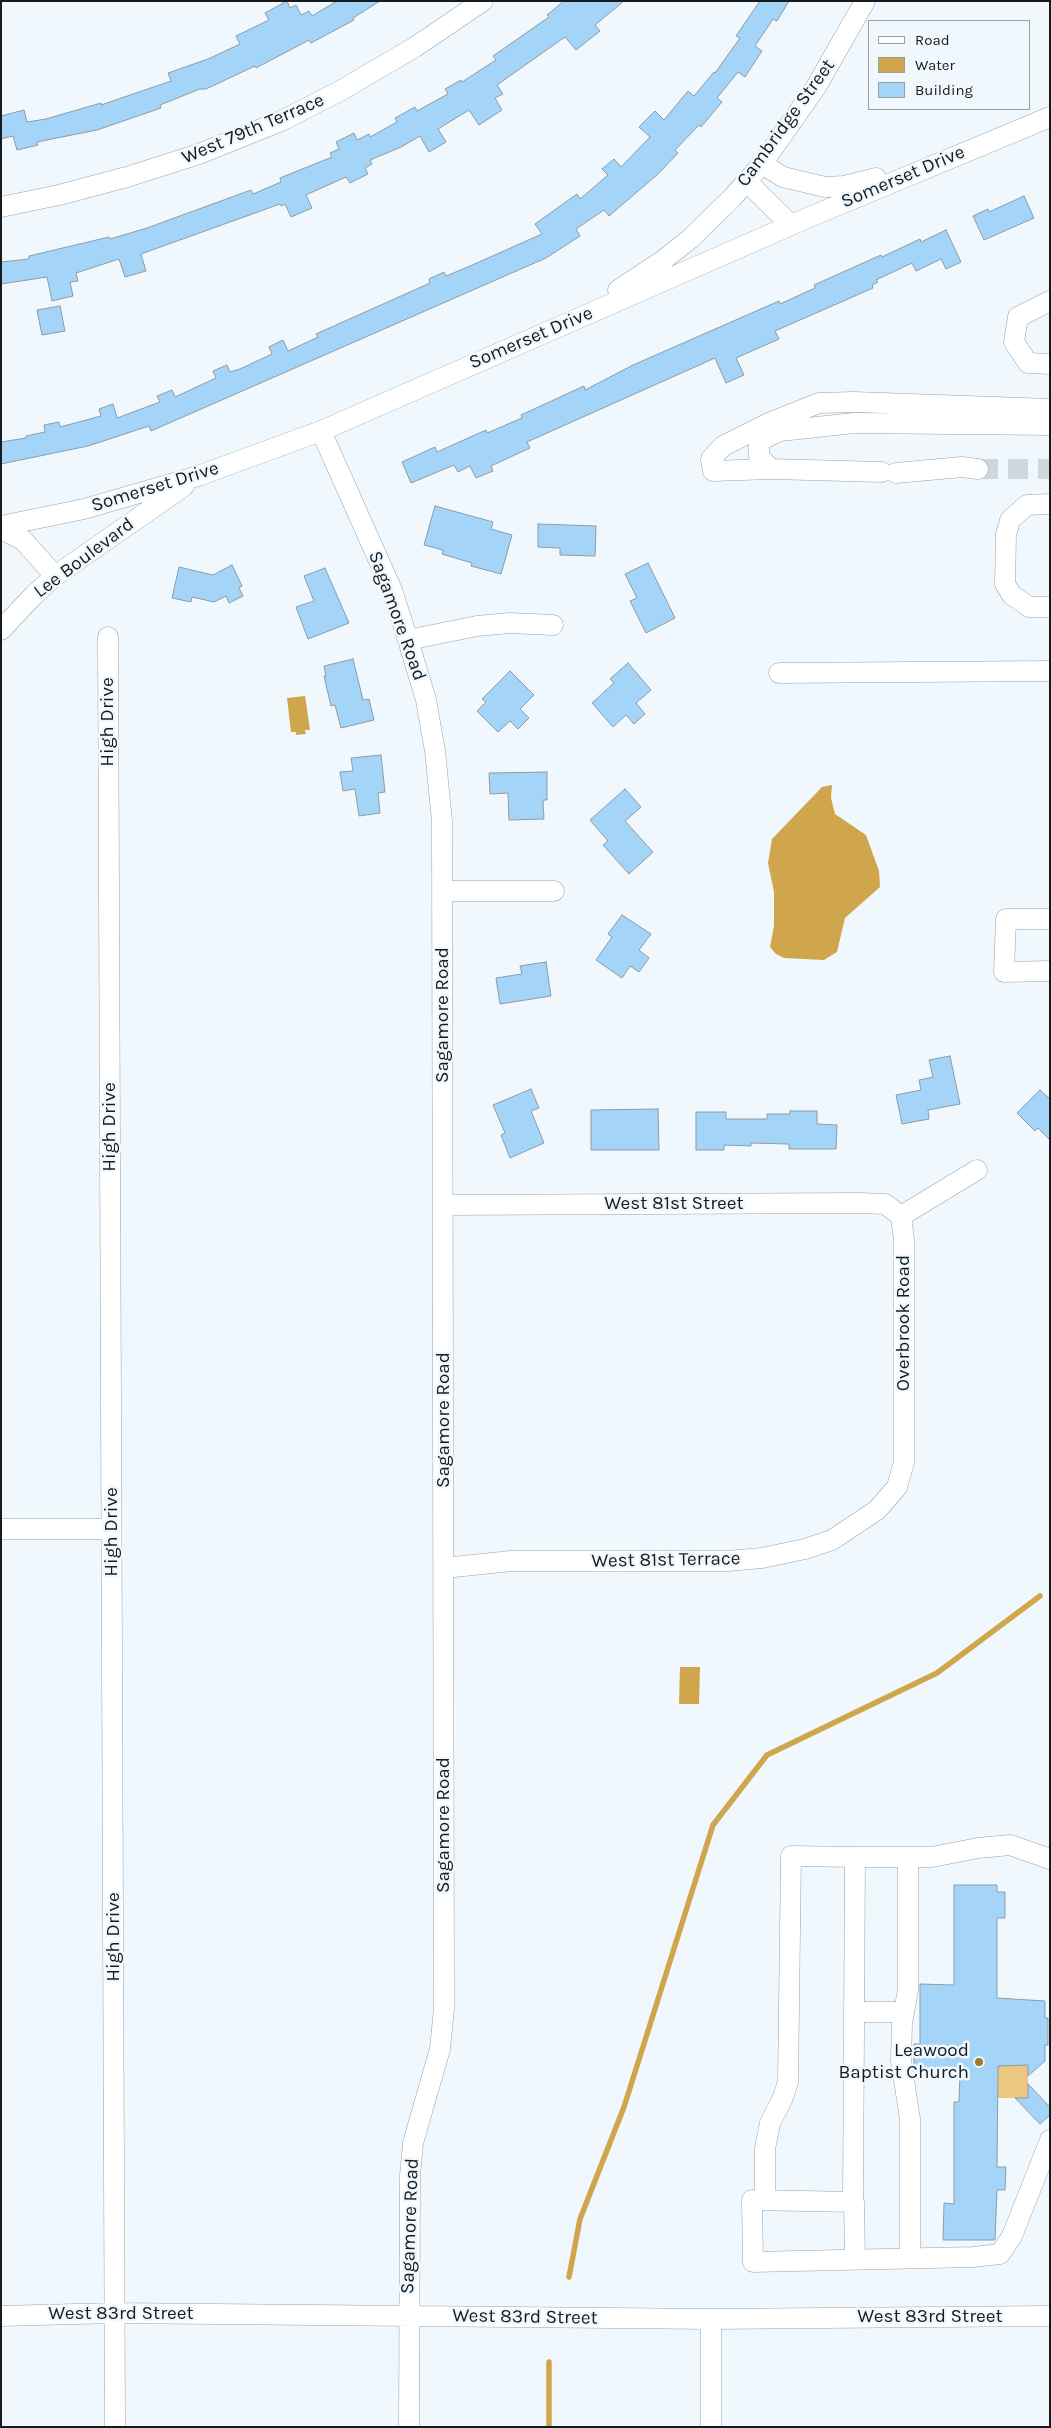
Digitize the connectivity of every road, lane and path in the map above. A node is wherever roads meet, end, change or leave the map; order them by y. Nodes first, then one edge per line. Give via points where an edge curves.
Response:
1 (483, 1) edge
2 (865, 1) edge
3 (1050, 117) edge
4 (762, 164) junction
5 (915, 172) junction
6 (746, 181) junction
7 (1, 207) edge
8 (791, 225) junction
9 (1050, 301) edge
10 (571, 321) junction
11 (1050, 364) edge
12 (1050, 409) edge
13 (1050, 425) edge
14 (321, 431) junction
15 (771, 469) junction
16 (978, 469) tunnel mouth
17 (198, 476) junction
18 (1050, 504) edge
19 (1, 528) edge
20 (55, 576) junction
21 (1050, 607) edge
22 (552, 625) dead end
23 (1, 630) edge
24 (108, 638) dead end
25 (408, 640) junction
26 (1050, 671) edge
27 (779, 673) dead end
28 (442, 891) junction
29 (554, 891) dead end
30 (1050, 918) edge
31 (1050, 970) edge
32 (976, 1170) dead end
33 (443, 1205) junction
34 (901, 1216) junction
35 (877, 1510) joint
36 (1, 1529) edge
37 (112, 1530) junction
38 (444, 1568) junction
39 (855, 1857) junction
40 (908, 1857) junction
41 (1050, 1859) edge
42 (854, 2012) junction
43 (904, 2012) junction
44 (1050, 2140) edge
45 (765, 2200) junction
46 (853, 2202) junction
47 (910, 2258) junction
48 (855, 2259) junction
49 (114, 2313) junction
50 (1, 2316) edge
51 (408, 2316) junction
52 (1050, 2316) edge
53 (711, 2319) junction
54 (116, 2427) edge
55 (408, 2427) edge
56 (711, 2427) edge

1 - 7 street, West 79th Terrace via 415,47 340,91 281,120 199,154 127,178
2 - 4 street, Cambridge Street via 816,87
3 - 5 street, Somerset Drive
4 - 5 street via 783,176 826,187
4 - 6 street, Cambridge Street
5 - 8 street, Somerset Drive
6 - 8 street
6 - 10 street, Cambridge Street via 715,216 662,261
8 - 10 street, Somerset Drive
9 - 11 street via 1018,317 1014,342 1028,363
10 - 14 street, Somerset Drive
12 - 15 street via 819,403 723,446 711,458 713,471
13 - 15 street via 854,423 780,431 759,441 759,457
14 - 17 street, Somerset Drive
14 - 25 street, Sagamore Road via 392,590
15 - 16 street via 889,472 962,467
17 - 19 street, Somerset Drive via 84,509
17 - 20 street, Lee Boulevard
18 - 21 street via 1027,505 1010,520 1006,535 1005,584 1012,596 1029,607
19 - 20 street via 23,540
20 - 23 street, Lee Boulevard
22 - 25 street via 509,623 477,626
24 - 37 street, High Drive
25 - 28 street, Sagamore Road via 426,700 435,751 442,821
26 - 27 street
28 - 29 street
28 - 33 street, Sagamore Road
30 - 31 street via 1006,918 1004,972
32 - 34 street
33 - 34 street, West 81st Street via 860,1202 885,1204
33 - 38 street, Sagamore Road
34 - 35 street, Overbrook Road via 904,1240 904,1462 897,1488
35 - 38 street, West 81st Terrace via 832,1540 762,1558 727,1561 511,1561
36 - 37 street
37 - 49 street, High Drive
38 - 51 street, Sagamore Road via 444,2008 440,2049 413,2143
39 - 40 street
39 - 42 street
39 - 45 street via 791,1856 788,2082 770,2124 764,2149
40 - 41 street via 932,1857 1010,1845
40 - 43 street via 908,1990
42 - 43 street
42 - 46 street
43 - 47 street via 901,2061 910,2119
44 - 47 street via 1012,2236 1000,2254
45 - 46 street
45 - 48 street via 752,2200 753,2262
46 - 48 street
47 - 48 street
49 - 50 street, West 83rd Street
49 - 51 street, West 83rd Street
49 - 54 street, High Drive
51 - 53 street, West 83rd Street
51 - 55 street, Sagamore Road
52 - 53 street, West 83rd Street
53 - 56 street

